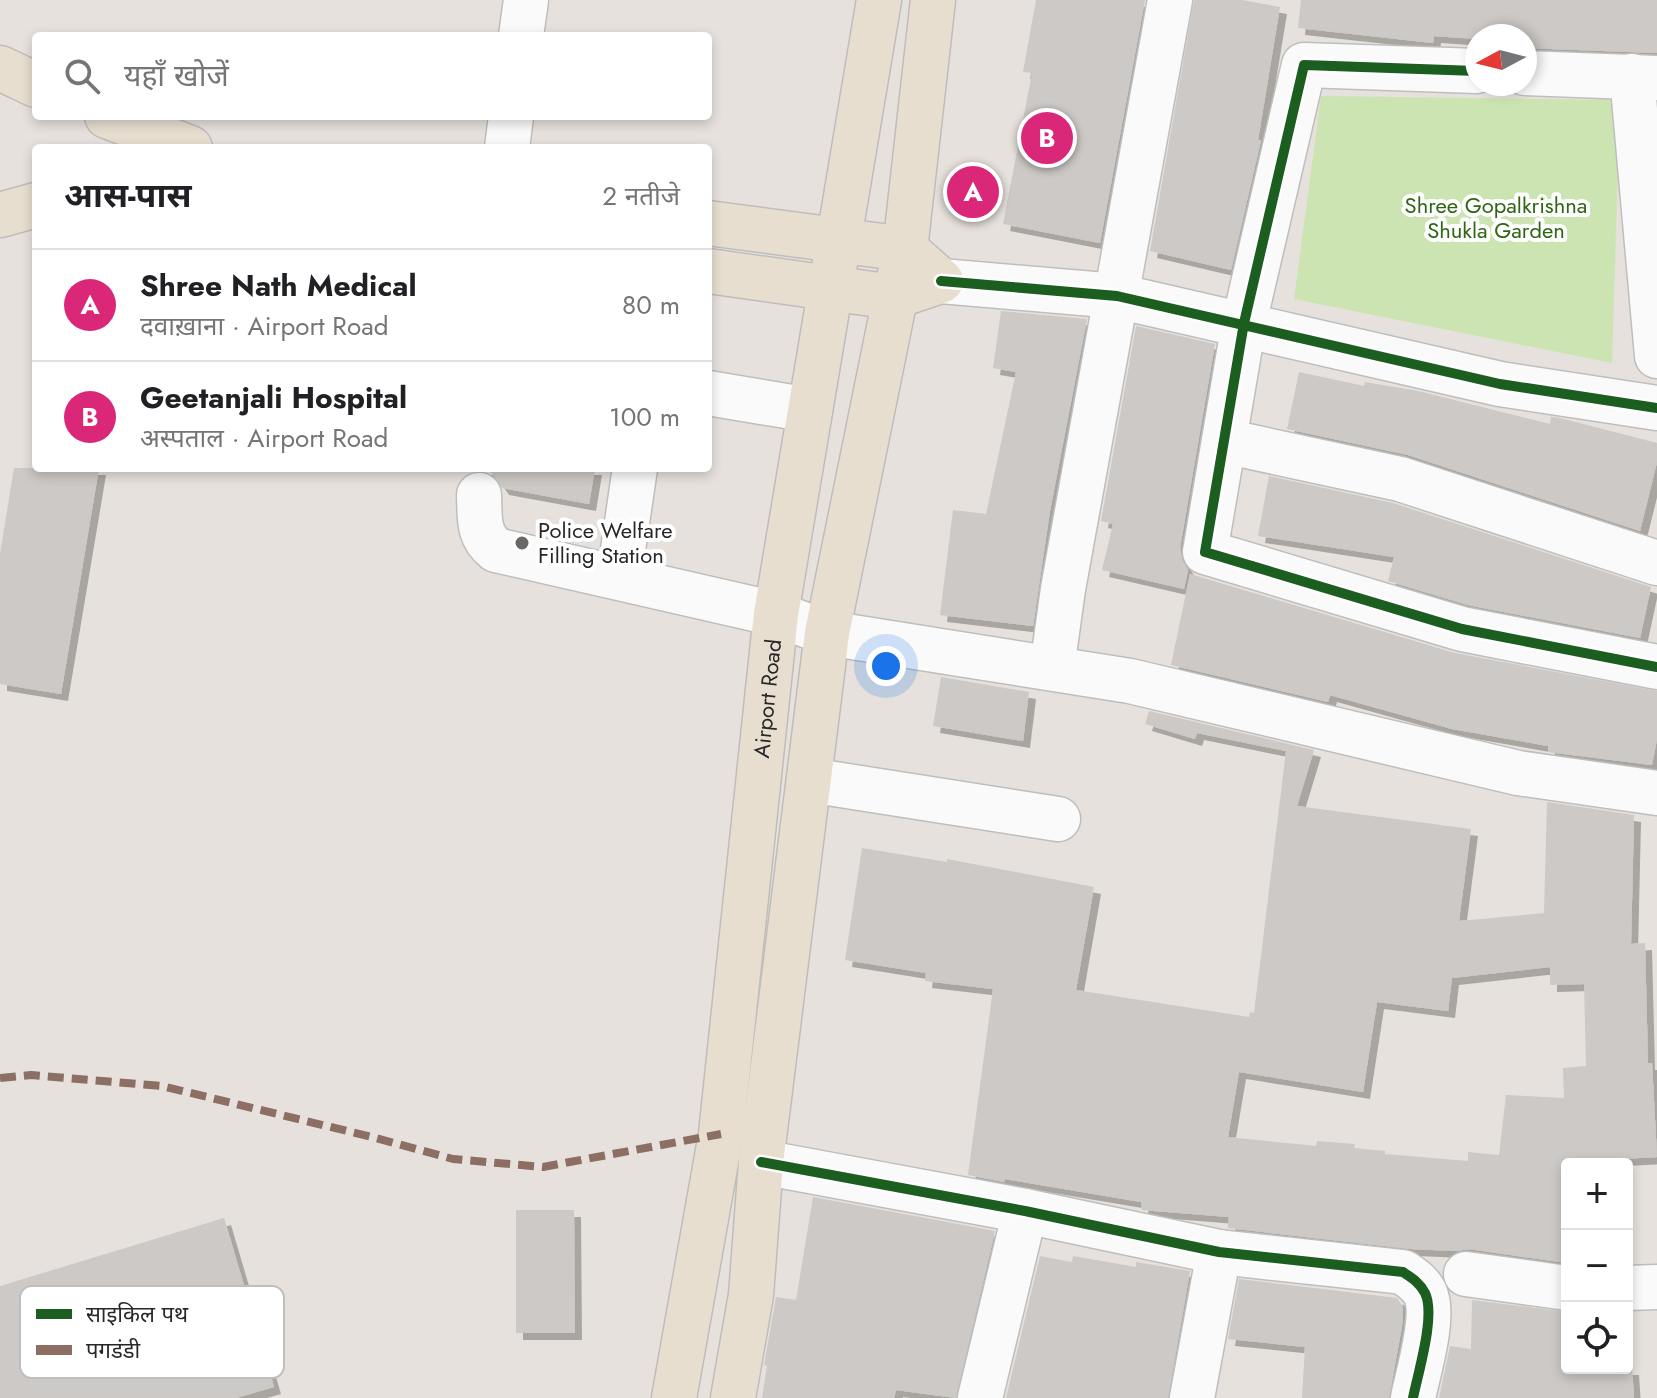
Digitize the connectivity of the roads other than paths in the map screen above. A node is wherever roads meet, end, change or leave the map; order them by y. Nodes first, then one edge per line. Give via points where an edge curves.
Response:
1 (526, 0) edge
2 (879, 0) edge
3 (933, 0) edge
4 (1170, 0) edge
5 (522, 32) edge
6 (0, 68) edge
7 (1465, 71) edge
8 (1537, 73) edge
9 (1645, 77) edge
10 (32, 83) edge
11 (117, 120) edge
12 (510, 120) edge
13 (180, 144) edge
14 (508, 144) edge
15 (32, 206) edge
16 (0, 215) edge
17 (712, 224) edge
18 (839, 241) junction
19 (905, 249) junction
20 (712, 272) edge
21 (941, 281) junction
22 (830, 288) junction
23 (1117, 296) junction
24 (893, 297) junction
25 (1244, 323) junction
26 (1657, 356) edge
27 (712, 394) edge
28 (1657, 408) edge
29 (810, 410) junction
30 (1224, 441) junction
31 (634, 472) edge
32 (479, 495) dead end
33 (1657, 563) edge
34 (619, 577) junction
35 (776, 614) junction
36 (827, 633) junction
37 (1657, 667) edge
38 (1052, 668) junction
39 (809, 780) junction
40 (1657, 793) edge
41 (1058, 819) dead end
42 (761, 1162) junction
43 (1025, 1211) junction
44 (1219, 1252) junction
45 (1466, 1274) dead end
46 (1561, 1287) edge
47 (1657, 1287) edge
48 (1633, 1288) edge
49 (674, 1398) edge
50 (733, 1398) edge
51 (980, 1398) edge
52 (1192, 1398) edge
53 (1413, 1398) edge

1 - 5 street
2 - 18 main road, Airport Road
3 - 19 main road
4 - 23 street
6 - 10 main road
7 - 25 street via 1304,65
8 - 9 street
9 - 26 street
11 - 13 main road
12 - 14 street
15 - 16 main road
17 - 18 main road
18 - 19 main road
18 - 22 main road, Airport Road
19 - 21 main road
19 - 24 main road
20 - 22 main road
21 - 23 street
21 - 24 main road
22 - 24 main road
22 - 29 main road, Airport Road
23 - 25 street
23 - 38 street
24 - 36 main road
25 - 28 street via 1500,384
25 - 30 street
27 - 29 street
29 - 35 main road, Airport Road
30 - 33 street via 1400,479
30 - 37 street via 1205,552 1462,629
31 - 34 street
32 - 34 street via 485,541 496,550
34 - 35 street
35 - 36 street
35 - 49 main road, Airport Road via 721,1134
36 - 38 street
36 - 39 main road
38 - 40 street via 1138,682 1518,773
39 - 41 street
39 - 42 main road
42 - 43 street
42 - 50 main road via 751,1295
43 - 44 street
43 - 51 street
44 - 52 street
44 - 53 street via 1403,1272 1419,1283 1427,1297 1428,1322
45 - 46 street
47 - 48 street

